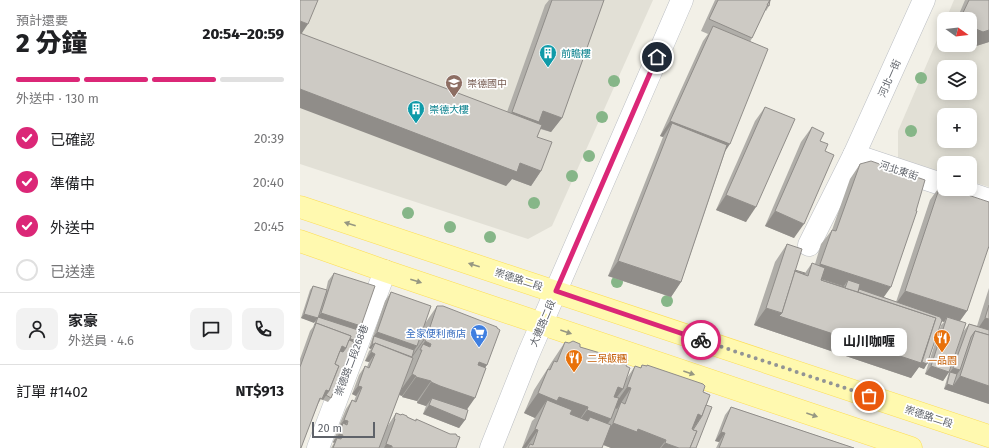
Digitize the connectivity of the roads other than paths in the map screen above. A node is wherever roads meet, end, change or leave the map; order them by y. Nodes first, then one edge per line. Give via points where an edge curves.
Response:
1 (682, 0) edge
2 (924, 0) edge
3 (854, 155) junction
4 (937, 183) edge
5 (977, 196) edge
6 (989, 200) edge
7 (300, 207) edge
8 (300, 241) edge
9 (809, 245) dead end
10 (385, 271) junction
11 (556, 291) junction
12 (542, 324) junction
13 (989, 436) edge
14 (901, 447) edge
15 (318, 448) edge
16 (491, 448) edge

1 - 11 street, 大連路二段
2 - 3 street, 河北一街
3 - 4 street, 河北東街
3 - 9 street, 河北一街
5 - 6 street
11 -> 7 main road, 崇德路二段
8 - 10 main road
10 -> 12 main road
10 - 15 street, 崇德路二段268巷
11 - 12 street, 大連路二段
11 - 13 main road, 崇德路二段
12 -> 14 main road
12 - 16 street, 大連路二段

